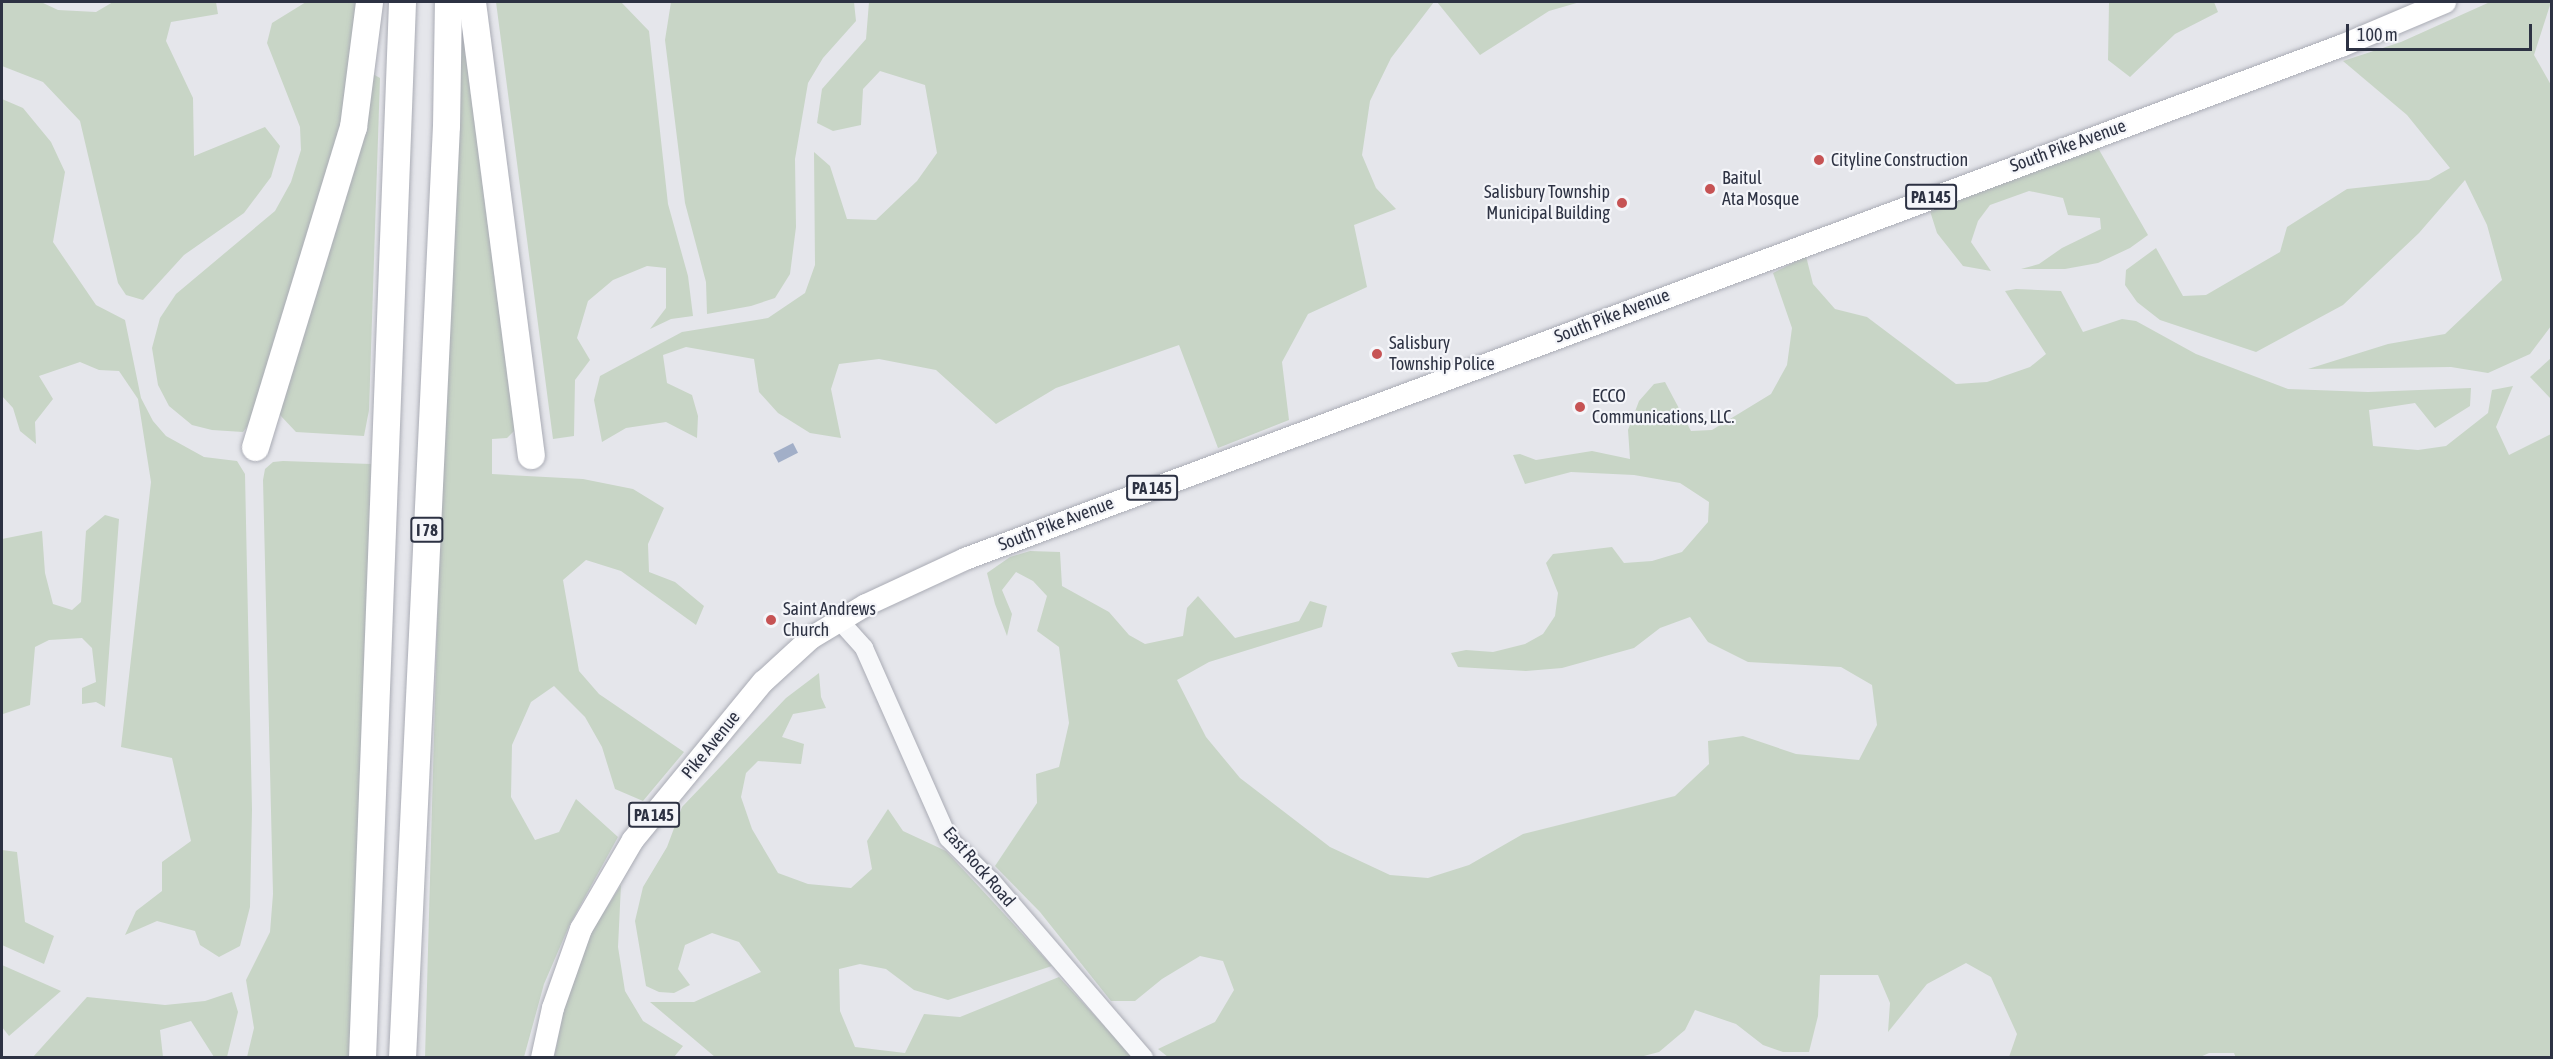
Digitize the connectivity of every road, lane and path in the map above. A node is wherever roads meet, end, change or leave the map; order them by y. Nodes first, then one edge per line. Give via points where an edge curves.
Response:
1 (369, 2) edge
2 (402, 2) edge
3 (448, 2) edge
4 (472, 2) edge
5 (2445, 2) edge
6 (255, 447) dead end
7 (531, 455) dead end
8 (839, 620) junction
9 (362, 1058) edge
10 (402, 1058) edge
11 (542, 1058) edge
12 (1144, 1058) edge

1 - 6 highway via 350,138
2 - 9 highway, I 78
3 - 10 highway, I 78 via 446,126
4 - 7 highway
5 - 8 main road, South Pike Avenue / PA 145 via 957,562
8 - 11 main road, Pike Avenue / PA 145 via 811,638 763,682 633,840 580,929 552,1008
8 - 12 street, East Rock Road via 864,648 948,838 994,884

